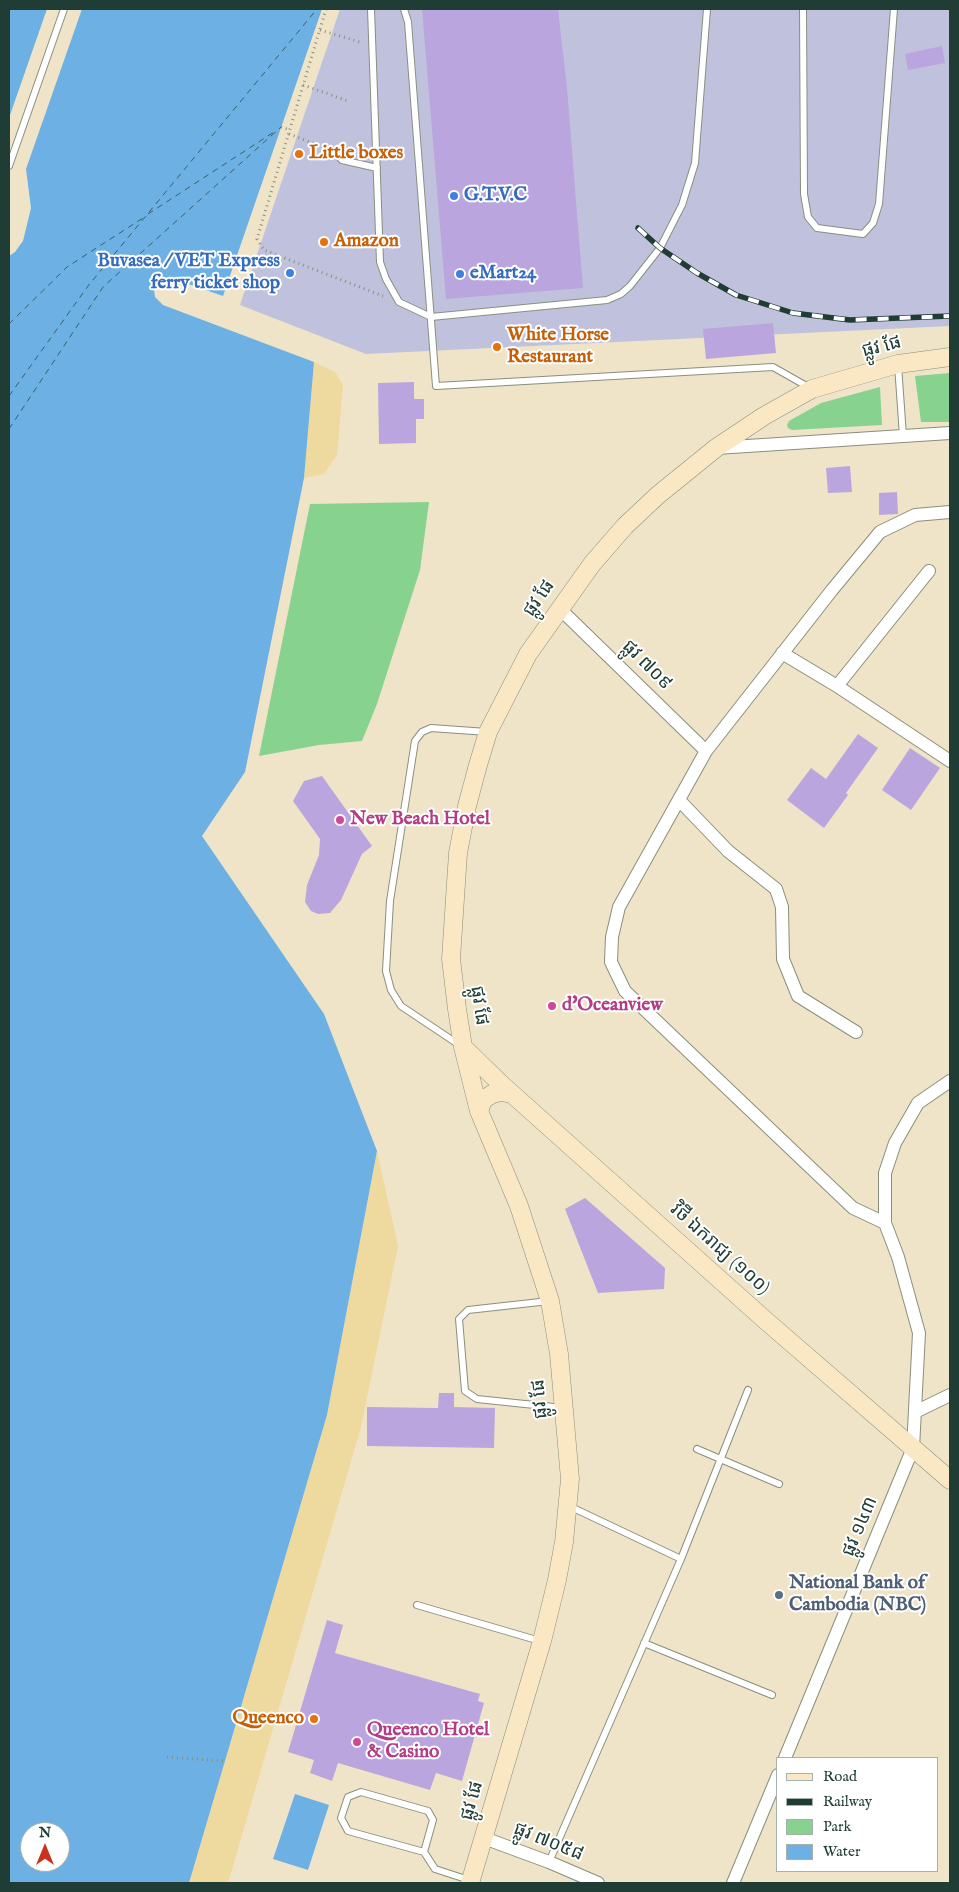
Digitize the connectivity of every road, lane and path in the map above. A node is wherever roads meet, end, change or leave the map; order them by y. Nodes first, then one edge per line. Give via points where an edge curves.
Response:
1 (64, 9) edge
2 (326, 9) edge
3 (372, 9) edge
4 (404, 9) edge
5 (707, 9) edge
6 (802, 9) edge
7 (894, 9) edge
8 (320, 30) junction
9 (364, 43) dead end
10 (303, 85) junction
11 (348, 101) dead end
12 (281, 127) dead end
13 (289, 132) junction
14 (335, 152) joint
15 (9, 166) edge
16 (377, 168) junction
17 (399, 302) junction
18 (430, 317) junction
19 (950, 357) edge
20 (898, 364) junction
21 (812, 389) junction
22 (950, 433) edge
23 (903, 436) junction
24 (716, 448) junction
25 (950, 512) edge
26 (929, 571) dead end
27 (560, 608) junction
28 (782, 653) junction
29 (837, 686) junction
30 (488, 732) junction
31 (706, 752) junction
32 (950, 761) edge
33 (678, 800) junction
34 (856, 1032) dead end
35 (463, 1047) junction
36 (950, 1081) edge
37 (512, 1094) junction
38 (479, 1111) junction
39 (885, 1223) junction
40 (550, 1301) junction
41 (748, 1390) dead end
42 (950, 1394) edge
43 (563, 1408) junction
44 (916, 1412) junction
45 (913, 1448) junction
46 (697, 1449) dead end
47 (720, 1459) junction
48 (950, 1480) edge
49 (779, 1484) dead end
50 (568, 1505) junction
51 (681, 1559) junction
52 (417, 1605) dead end
53 (542, 1641) junction
54 (644, 1643) junction
55 (772, 1695) dead end
56 (168, 1757) dead end
57 (785, 1757) edge
58 (225, 1761) dead end
59 (776, 1780) edge
60 (484, 1838) junction
61 (424, 1852) junction
62 (549, 1862) junction
63 (470, 1882) edge
64 (598, 1883) edge
65 (733, 1883) edge

1 - 15 lane
2 - 8 path
3 - 16 lane
4 - 18 lane via 408,22
5 - 18 lane via 695,163 682,205 660,248 630,286 607,300
6 - 7 lane via 804,194 808,217 817,228 863,234 873,223 879,204
8 - 9 path
8 - 10 path
10 - 11 path
10 - 13 path
12 - 13 path
13 - 14 path
13 - 17 path via 257,239 259,244 264,250
14 - 16 lane via 342,160
16 - 17 lane via 380,262
17 - 18 lane
18 - 21 lane via 436,386 773,367
19 - 20 street, ផ្លូវ ផែ
20 - 21 street, ផ្លូវ ផែ
20 - 23 lane
21 - 24 street, ផ្លូវ ផែ
22 - 23 street
23 - 24 street
24 - 27 street, ផ្លូវ ផែ via 625,526
25 - 28 street via 915,515 880,532
26 - 29 street
27 - 30 street, ផ្លូវ ផែ via 528,654
27 - 31 street, ផ្លូវ ៧០៩
28 - 29 street
28 - 31 street
29 - 32 street
30 - 35 street, ផ្លូវ ផែ via 469,797 458,853 451,959
30 - 35 lane via 431,728 422,732 415,741 390,901 386,971 392,990 401,1006
31 - 33 street
33 - 34 street via 728,851 776,889 782,907 783,959 798,996
33 - 39 street via 619,907 612,937 611,962 625,991 853,1208
35 - 37 street, វិថី ឯករាជ្យ (១០០)
35 - 38 street, ផ្លូវ ផែ
36 - 39 street via 918,1102 895,1143 885,1172
37 - 38 street via 492,1094 484,1100
37 - 45 street, វិថី ឯករាជ្យ (១០០)
38 - 40 street, ផ្លូវ ផែ via 519,1206
39 - 44 street, ផ្លូវ ១៤៣ via 919,1333
40 - 43 street, ផ្លូវ ផែ via 559,1354
40 - 43 lane via 468,1310 460,1318 465,1391 477,1399
41 - 47 lane
42 - 44 street
43 - 50 street, ផ្លូវ ផែ via 570,1480
44 - 45 street, ផ្លូវ ១៤៣
45 - 48 street, វិថី ឯករាជ្យ (១០០)
45 - 57 street, ផ្លូវ ១៤៣
46 - 47 lane
47 - 49 lane
47 - 51 lane
50 - 51 lane
50 - 53 street, ផ្លូវ ផែ via 557,1580
51 - 54 lane
52 - 53 lane
53 - 60 street, ផ្លូវ ផែ
54 - 55 lane
54 - 62 lane
56 - 58 path
59 - 65 street
60 - 62 street, ផ្លូវ ៧០៥៨
60 - 63 street, ផ្លូវ ផែ
61 - 61 lane via 433,1820 428,1811 361,1792 348,1797 341,1818 348,1831
61 - 63 lane via 435,1869
62 - 64 street, ផ្លូវ ៧០៥៨

